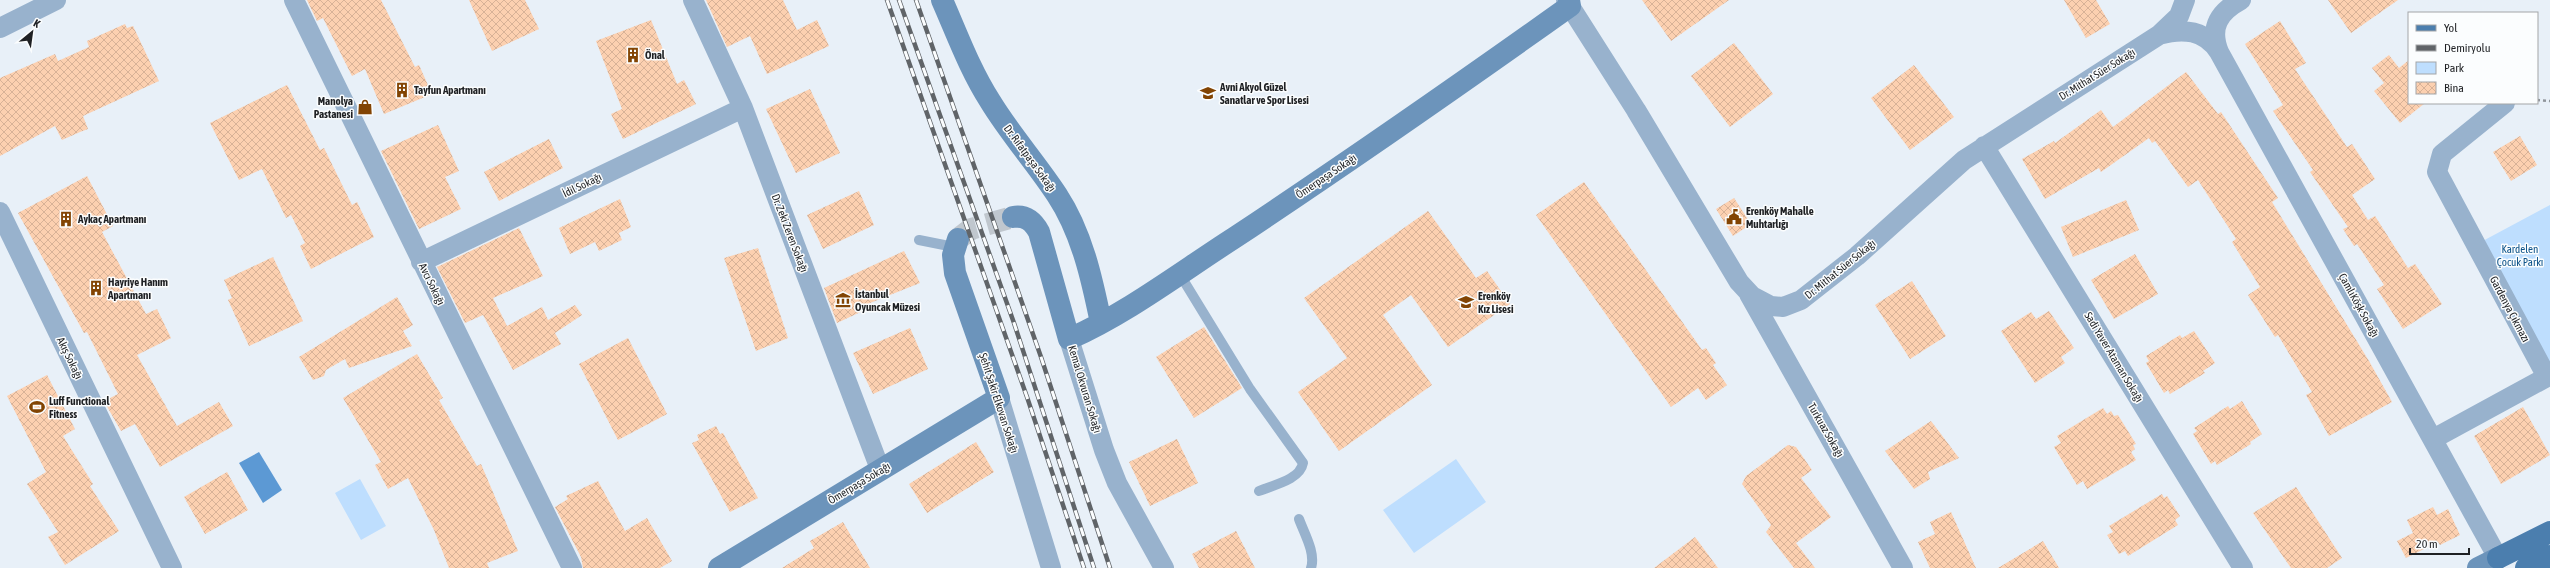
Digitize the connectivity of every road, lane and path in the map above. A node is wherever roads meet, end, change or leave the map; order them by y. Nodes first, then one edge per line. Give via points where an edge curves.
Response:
1 (56, 0) edge
2 (294, 0) edge
3 (693, 0) edge
4 (942, 0) edge
5 (2185, 0) edge
6 (2240, 0) edge
7 (1568, 2) edge
8 (0, 28) edge
9 (2160, 35) junction
10 (2219, 52) junction
11 (2538, 100) edge
12 (2550, 101) edge
13 (2504, 104) edge
14 (743, 108) junction
15 (1984, 146) junction
16 (0, 212) edge
17 (1013, 217) tunnel mouth
18 (919, 240) dead end
19 (956, 243) joint
20 (421, 262) junction
21 (1179, 273) junction
22 (1749, 293) junction
23 (1101, 323) junction
24 (1069, 340) junction
25 (2548, 380) edge
26 (999, 398) junction
27 (2433, 439) junction
28 (880, 469) junction
29 (1259, 492) dead end
30 (1299, 519) dead end
31 (2550, 532) edge
32 (2550, 556) edge
33 (2498, 558) junction
34 (172, 568) edge
35 (572, 568) edge
36 (719, 568) edge
37 (1051, 568) edge
38 (1164, 568) edge
39 (1311, 568) edge
40 (1902, 568) edge
41 (2243, 568) edge
42 (2478, 568) edge
43 (2526, 568) edge

1 - 8 street
2 - 20 street, Avcı Sokağı
3 - 14 street, Dr. Zeki Zeren Sokağı
4 - 23 street, Dr. Rıfatpaşa Sokağı via 971,67 990,101 1057,195 1067,214 1092,278
5 - 9 street, Dr. Mithat Süer Sokağı via 2179,16
6 - 10 street via 2218,18 2215,34
7 - 21 street, Ömerpaşa Sokağı via 1410,119
7 - 22 street, Dr. Mithat Süer Sokağı via 1734,274
9 - 10 street, Dr. Mithat Süer Sokağı via 2192,32 2208,38
9 - 15 street, Dr. Mithat Süer Sokağı
10 - 27 street, ÇamlıKöşk Sokağı
11 - 12 path
13 - 25 street, Gardenya Çıkmazı via 2442,154 2437,172
14 - 20 street, İdil Sokağı
14 - 28 street, Dr. Zeki Zeren Sokağı
15 - 22 street, Dr. Mithat Süer Sokağı via 1950,171 1829,280 1801,300 1779,307 1766,304
15 - 41 street, Sadi Yaver Ataman Sokağı
16 - 34 street, Akış Sokağı
17 - 24 street, Kemal Okvuran Sokağı via 1026,218 1033,222 1039,232
18 - 19 lane
19 - 26 street, Şehit Şakir Elkovan Sokağı via 955,273
20 - 35 street, Avcı Sokağı
21 - 23 street, Ömerpaşa Sokağı
21 - 29 lane via 1250,389 1302,463 1300,473
22 - 40 street, Turkuaz Sokağı
23 - 24 street, Ömerpaşa Sokağı
24 - 38 street, Kemal Okvuran Sokağı via 1117,483
25 - 27 street, Gardenya Çıkmazı
26 - 28 street, Ömerpaşa Sokağı
26 - 37 street, Şehit Şakir Elkovan Sokağı
27 - 33 street, ÇamlıKöşk Sokağı
28 - 36 street, Ömerpaşa Sokağı
30 - 39 lane via 1311,552
31 - 33 main road
32 - 43 main road
33 - 42 street

